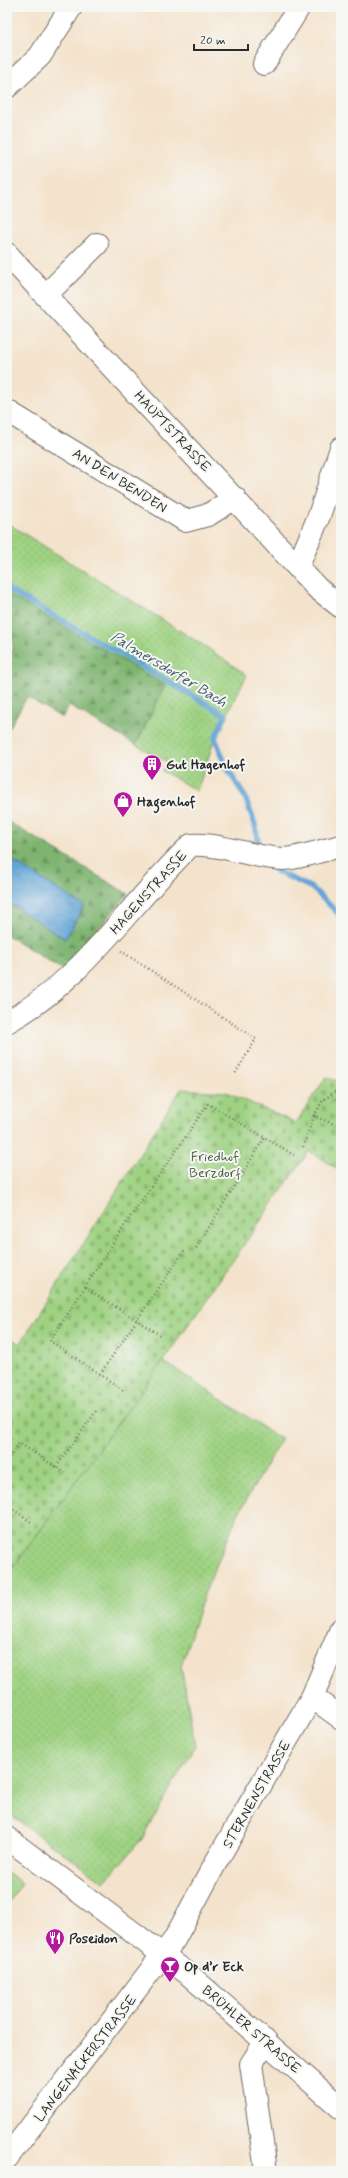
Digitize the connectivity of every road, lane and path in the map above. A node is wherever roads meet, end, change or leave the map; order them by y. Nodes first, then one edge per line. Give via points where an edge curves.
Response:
1 (71, 7) edge
2 (299, 7) edge
3 (264, 64) dead end
4 (7, 87) edge
5 (96, 244) dead end
6 (7, 254) edge
7 (46, 295) junction
8 (7, 411) edge
9 (341, 448) edge
10 (235, 498) junction
11 (298, 566) junction
12 (341, 607) edge
13 (341, 846) edge
14 (104, 940) junction
15 (7, 1022) edge
16 (235, 1074) dead end
17 (341, 1095) edge
18 (314, 1116) junction
19 (341, 1127) edge
20 (265, 1137) junction
21 (302, 1147) dead end
22 (341, 1154) edge
23 (294, 1155) dead end
24 (337, 1162) dead end
25 (196, 1248) dead end
26 (184, 1251) dead end
27 (85, 1287) junction
28 (137, 1320) junction
29 (160, 1335) dead end
30 (100, 1374) junction
31 (123, 1390) dead end
32 (97, 1410) dead end
33 (7, 1461) edge
34 (56, 1467) junction
35 (65, 1473) dead end
36 (7, 1505) edge
37 (31, 1522) dead end
38 (341, 1629) edge
39 (312, 1697) junction
40 (341, 1718) edge
41 (7, 1838) edge
42 (164, 1957) junction
43 (266, 2041) junction
44 (341, 2108) edge
45 (7, 2158) edge
46 (266, 2171) edge

1 - 4 street via 40,56
2 - 3 street
5 - 7 street
6 - 7 street, HAUPTSTRASSE
7 - 10 street, HAUPTSTRASSE
8 - 10 street, AN DEN BENDEN via 186,521 208,515
9 - 11 street via 319,516
10 - 11 street, HAUPTSTRASSE
11 - 12 street, HAUPTSTRASSE via 318,588
13 - 14 street, HAGENSTRASSE via 285,859 224,847 192,845
14 - 15 street, HAGENSTRASSE via 68,977 28,1011
14 - 16 path via 256,1039
17 - 18 path via 335,1092 323,1100
18 - 19 path
18 - 21 path
20 - 23 path
20 - 25 path
20 - 27 path via 208,1104
22 - 24 path
26 - 28 path
27 - 28 path
27 - 30 path via 50,1341
28 - 29 path
28 - 30 path
30 - 31 path
32 - 34 path
33 - 34 path via 19,1443
34 - 35 path
36 - 37 path
38 - 39 street, STERNENSTRASSE
39 - 40 street
39 - 42 street, STERNENSTRASSE
41 - 42 street, BRÜHLER STRASSE
42 - 43 street, BRÜHLER STRASSE via 187,1973
42 - 45 street, LANGENACKERSTRASSE
43 - 44 street, BRÜHLER STRASSE
43 - 46 street via 251,2064

